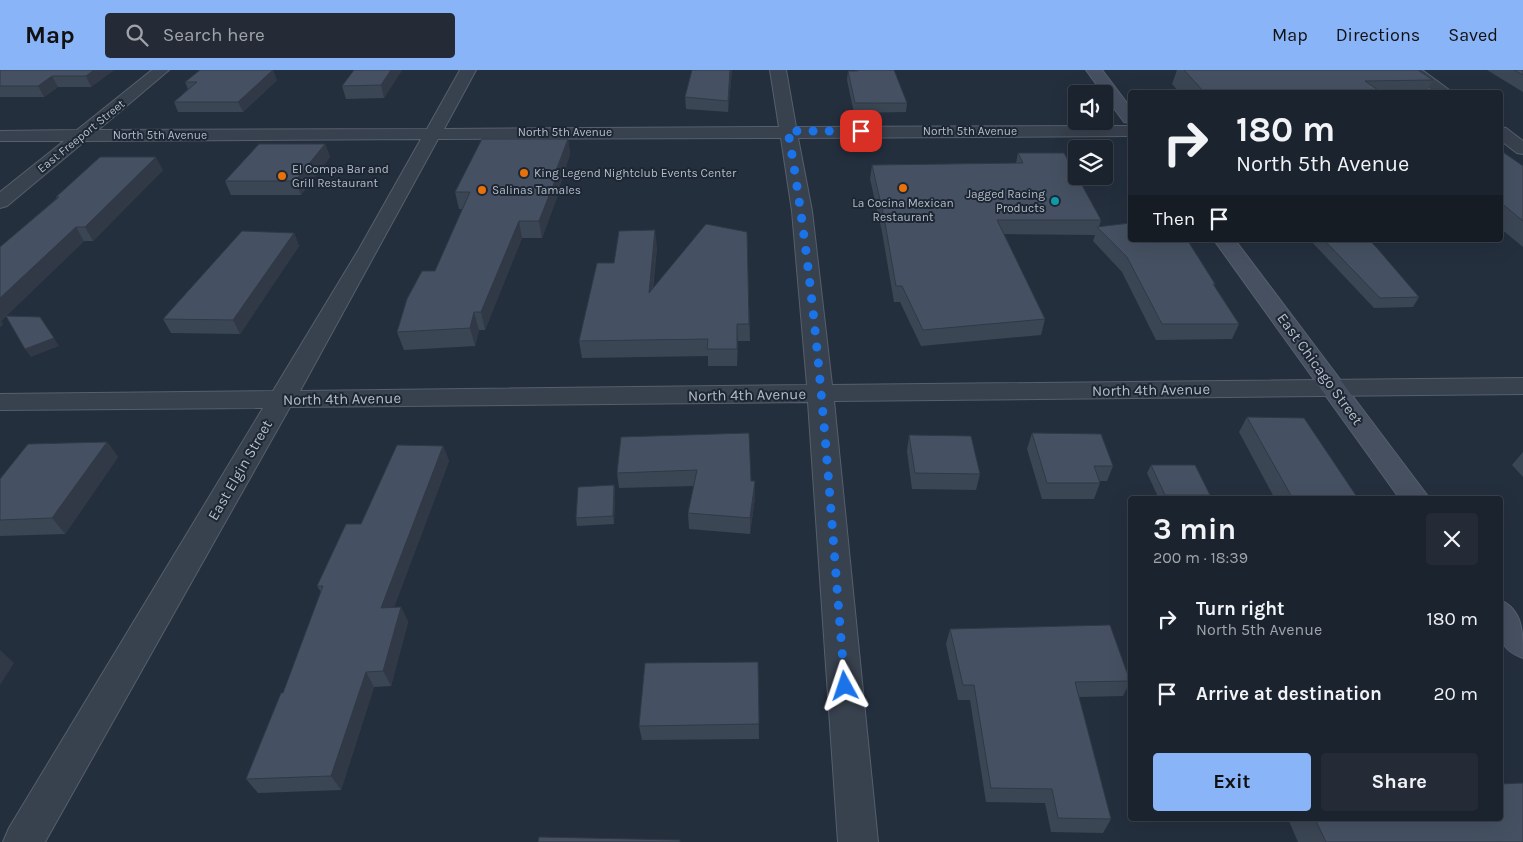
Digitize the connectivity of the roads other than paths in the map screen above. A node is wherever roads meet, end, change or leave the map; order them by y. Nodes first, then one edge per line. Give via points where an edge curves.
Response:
1 (161, 70) edge
2 (468, 70) edge
3 (778, 70) edge
4 (1094, 70) edge
5 (1412, 70) edge
6 (1441, 90) edge
7 (1128, 115) edge
8 (1523, 129) edge
9 (788, 131) junction
10 (1128, 131) edge
11 (1503, 131) edge
12 (432, 133) junction
13 (1503, 133) edge
14 (82, 135) junction
15 (0, 136) edge
16 (1523, 148) edge
17 (0, 202) edge
18 (1225, 242) edge
19 (1523, 386) edge
20 (1334, 388) junction
21 (820, 394) junction
22 (282, 399) junction
23 (0, 402) edge
24 (1414, 496) edge
25 (1503, 617) edge
26 (1523, 644) edge
27 (23, 842) edge
28 (858, 842) edge

1 - 14 street, East Freeport Street
2 - 12 street, East Elgin Street
3 - 9 street
4 - 7 street
5 - 6 street
8 - 11 street
9 - 10 street, North 5th Avenue
9 - 12 street, North 5th Avenue
9 - 21 street via 802,212
12 - 14 street, North 5th Avenue
12 - 22 street, East Elgin Street
13 - 16 street
14 - 15 street, North 5th Avenue
14 - 17 street, East Freeport Street
18 - 20 street, East Chicago Street
19 - 20 street, North 4th Avenue
20 - 21 street, North 4th Avenue
20 - 24 street, East Chicago Street
21 - 22 street, North 4th Avenue
21 - 28 street
22 - 23 street, North 4th Avenue
22 - 27 street, East Elgin Street
25 - 26 street

